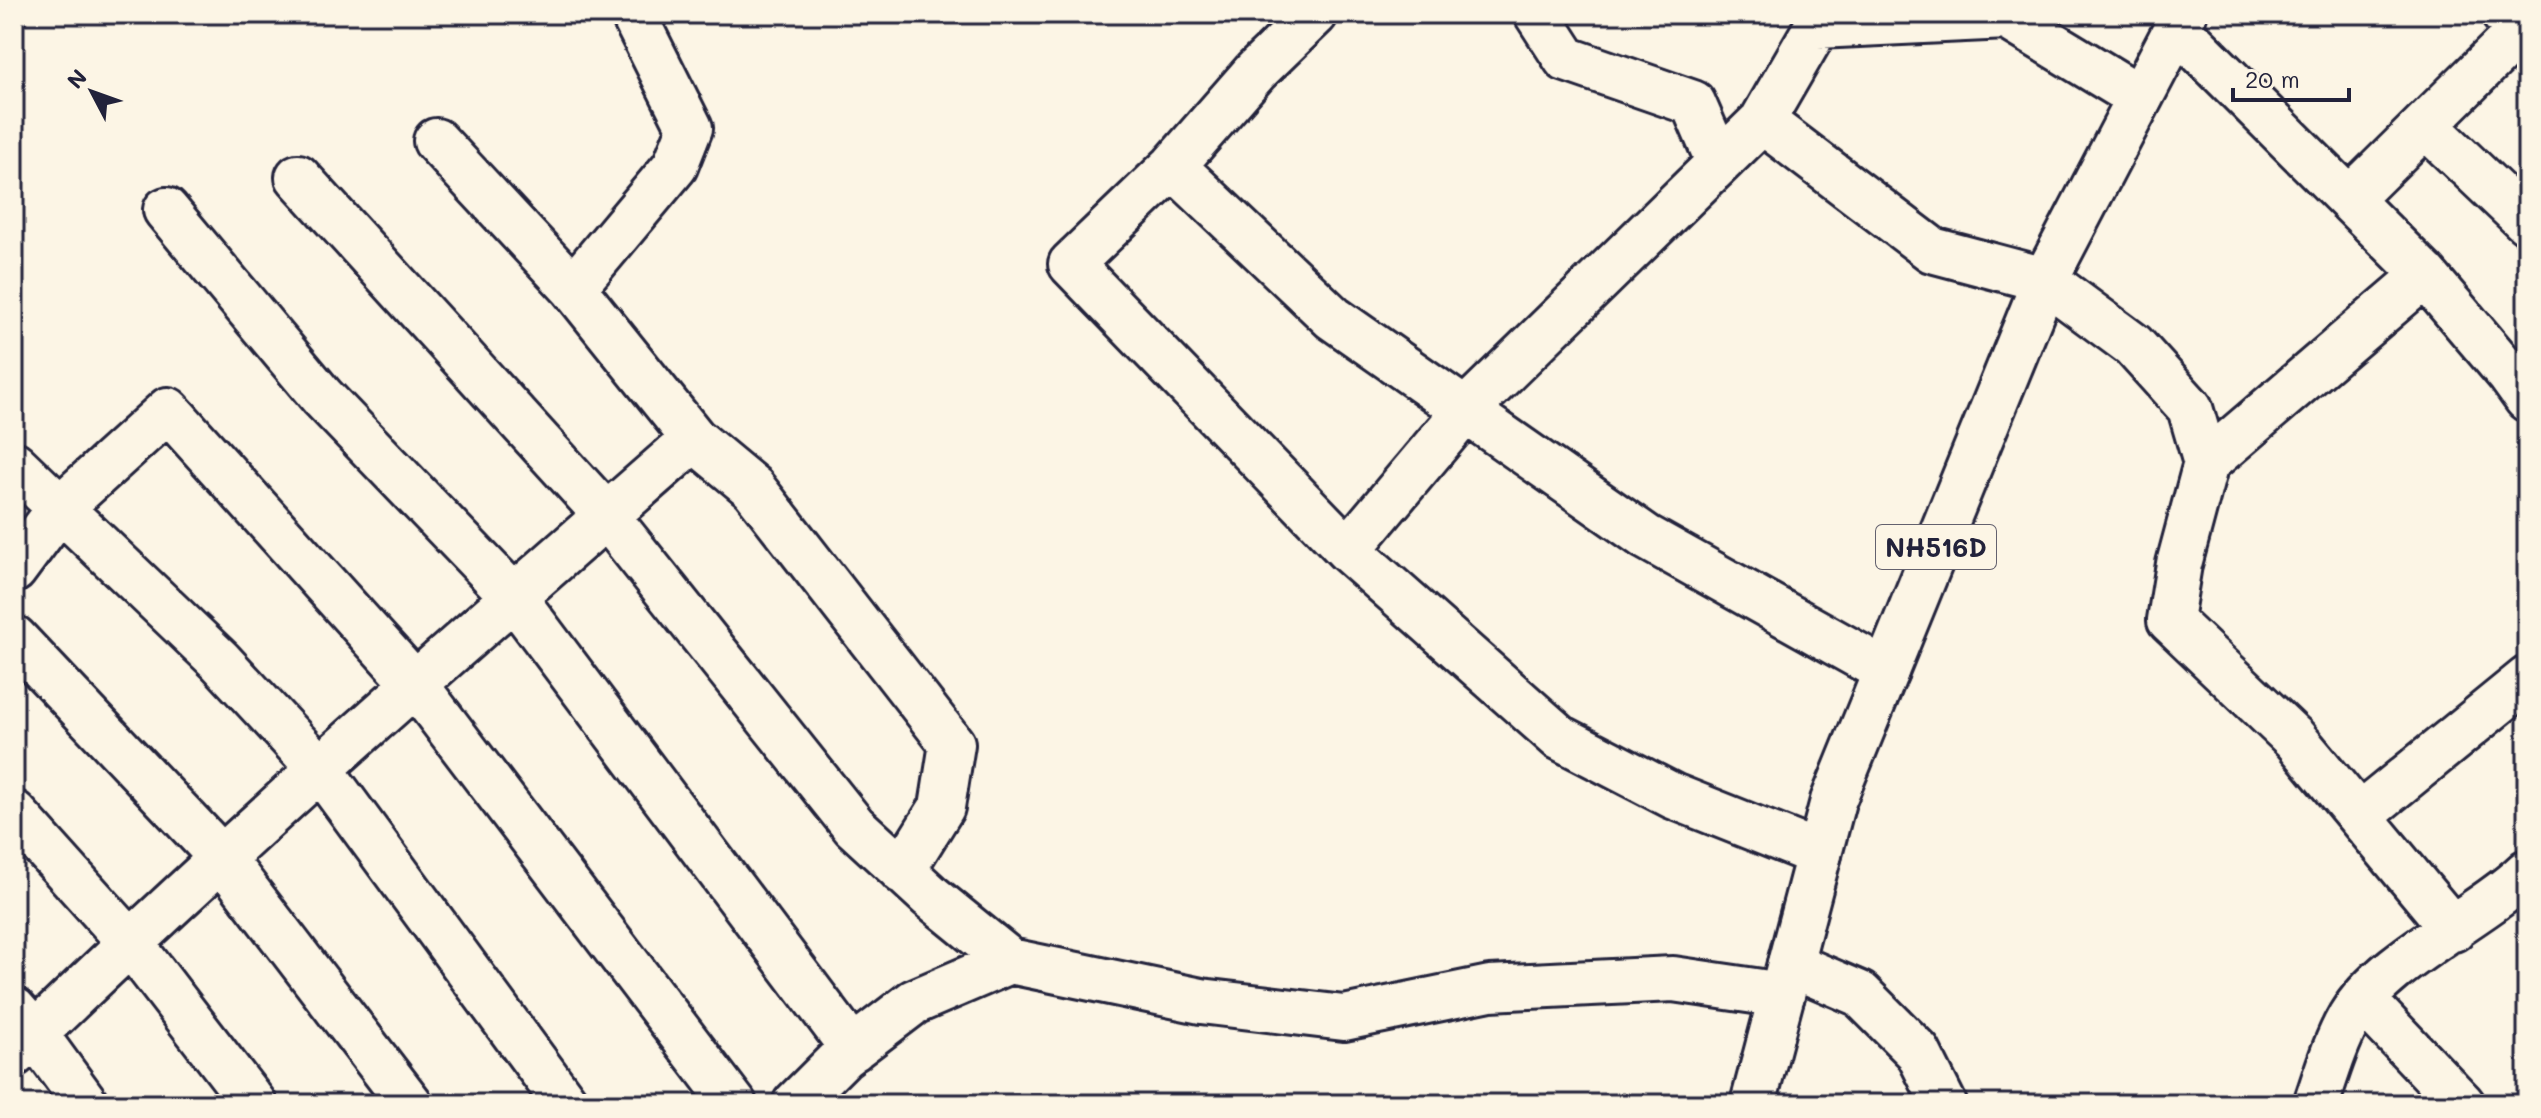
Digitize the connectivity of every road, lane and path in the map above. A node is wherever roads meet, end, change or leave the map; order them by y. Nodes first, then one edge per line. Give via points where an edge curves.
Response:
1 (32, 14) edge
2 (633, 14) edge
3 (1315, 14) edge
4 (1537, 14) edge
5 (2504, 14) edge
6 (2180, 20) edge
7 (14, 35) edge
8 (2139, 97) junction
9 (1762, 121) junction
10 (2425, 125) junction
11 (436, 141) dead end
12 (1719, 163) junction
13 (1173, 166) junction
14 (298, 177) dead end
15 (2350, 199) junction
16 (166, 210) dead end
17 (2527, 222) edge
18 (2425, 275) junction
19 (2045, 280) junction
20 (573, 288) junction
21 (2527, 399) edge
22 (1465, 411) junction
23 (694, 439) junction
24 (2206, 463) junction
25 (14, 464) edge
26 (60, 508) junction
27 (606, 515) junction
28 (1348, 550) junction
29 (14, 570) edge
30 (513, 596) junction
31 (14, 638) edge
32 (1886, 671) junction
33 (2527, 679) edge
34 (415, 684) junction
35 (321, 770) junction
36 (14, 813) edge
37 (2359, 816) junction
38 (1819, 854) junction
39 (222, 858) junction
40 (902, 871) junction
41 (2527, 872) edge
42 (2453, 929) junction
43 (129, 941) junction
44 (1010, 961) junction
45 (1786, 980) junction
46 (2364, 1001) junction
47 (21, 1033) edge
48 (853, 1049) junction
49 (86, 1104) edge
50 (254, 1104) edge
51 (410, 1104) edge
52 (566, 1104) edge
53 (734, 1104) edge
54 (795, 1104) edge
55 (1753, 1104) edge
56 (1944, 1104) edge
57 (2316, 1104) edge
58 (2462, 1104) edge

1 - 7 path
2 - 20 main road via 690,128 675,166
3 - 13 main road via 1256,71
4 - 12 main road via 1566,59 1693,103
5 - 10 main road via 2524,27
6 - 8 main road, NH516D
6 - 15 main road
8 - 9 main road via 2007,17 1817,26
8 - 19 main road, NH516D
9 - 12 main road
9 - 19 main road via 1932,250
10 - 15 main road
10 - 17 main road
11 - 20 main road
12 - 22 main road
13 - 22 main road via 1333,318
13 - 28 main road via 1071,264
14 - 27 main road
15 - 18 main road
16 - 30 main road via 322,397
18 - 21 main road
18 - 24 main road
19 - 24 main road via 2133,345 2190,408
19 - 32 main road, NH516D
20 - 23 main road
22 - 28 main road
22 - 32 main road via 1646,537
23 - 27 main road
23 - 40 main road via 753,488 952,744 942,807
24 - 37 main road via 2170,620 2295,739
25 - 26 main road
26 - 29 main road
26 - 34 main road via 168,410
26 - 35 main road via 220,661
27 - 30 main road
27 - 40 main road via 854,826
28 - 38 main road via 1559,737 1673,796
30 - 34 main road
30 - 48 main road
31 - 39 main road
32 - 38 main road, NH516D via 1833,801
33 - 37 main road
34 - 35 main road
34 - 53 main road
35 - 39 main road
35 - 52 main road
36 - 43 main road
37 - 42 main road
38 - 45 main road, NH516D
39 - 43 main road
39 - 51 main road
40 - 44 main road
41 - 42 main road
42 - 46 main road via 2388,973
43 - 47 main road
43 - 50 main road
44 - 45 main road via 1201,1001 1344,1018 1490,988 1673,979
44 - 48 main road via 914,1002
45 - 55 main road, NH516D
45 - 56 main road via 1860,994 1918,1052
46 - 57 main road via 2351,1016
46 - 58 main road
47 - 49 main road
48 - 54 main road

